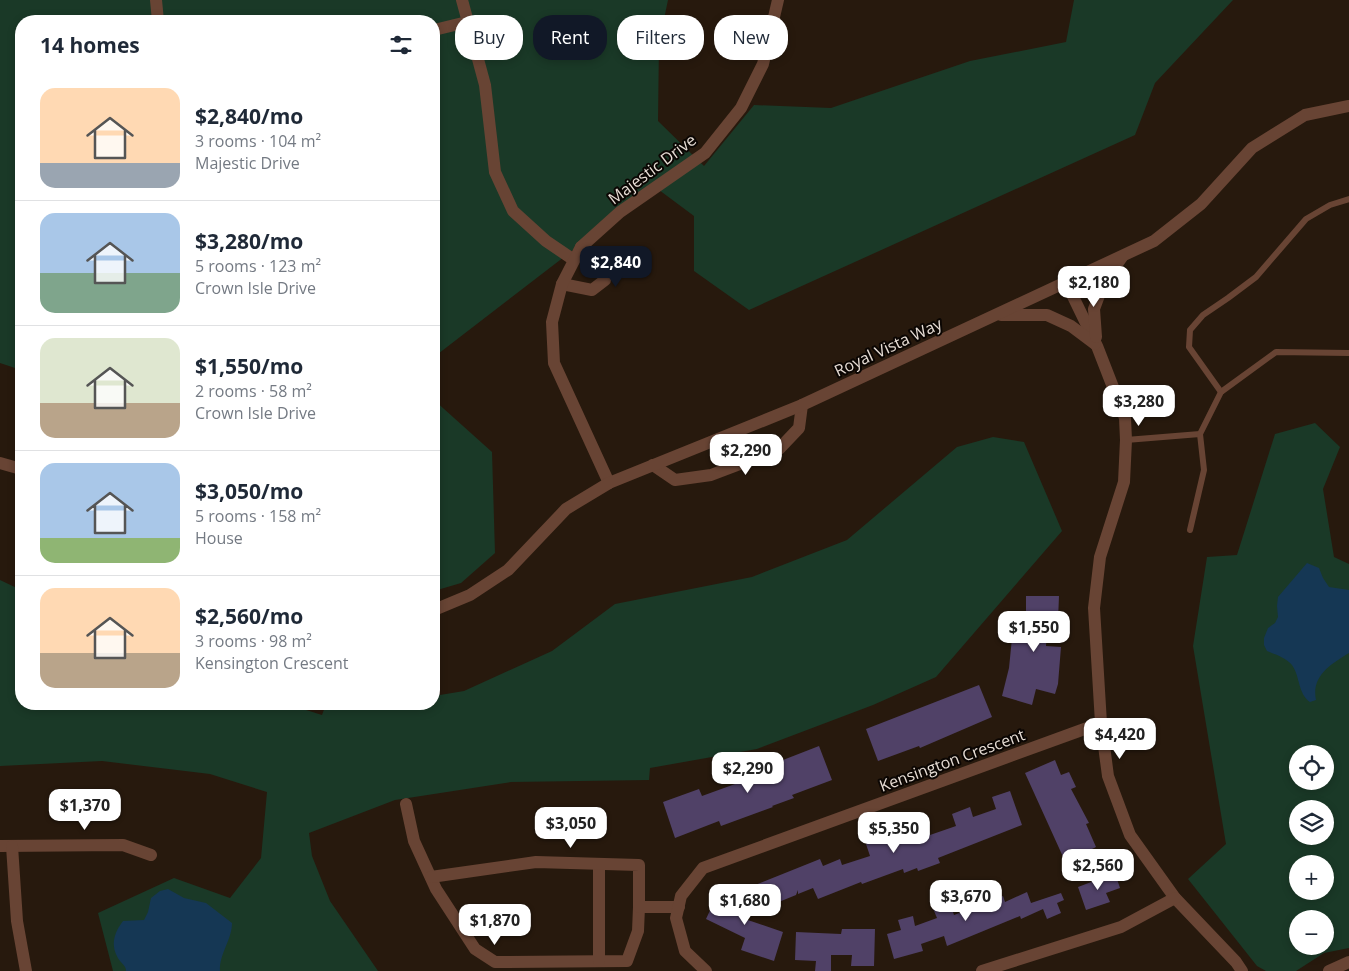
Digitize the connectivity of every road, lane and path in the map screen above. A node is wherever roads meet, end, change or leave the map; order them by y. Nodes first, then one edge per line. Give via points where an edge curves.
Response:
1 (156, 0) edge
2 (462, 0) edge
3 (778, 0) edge
4 (157, 15) edge
5 (465, 15) edge
6 (455, 25) edge
7 (440, 29) edge
8 (478, 60) edge
9 (1349, 106) edge
10 (1349, 199) edge
11 (580, 247) junction
12 (1123, 255) junction
13 (574, 260) junction
14 (1066, 282) junction
15 (562, 284) junction
16 (998, 314) junction
17 (1097, 346) junction
18 (1349, 353) edge
19 (1221, 392) junction
20 (802, 405) junction
21 (1200, 434) junction
22 (1126, 440) junction
23 (0, 463) edge
24 (653, 465) junction
25 (15, 468) edge
26 (609, 483) junction
27 (1190, 530) dead end
28 (440, 608) edge
29 (1100, 723) junction
30 (406, 804) dead end
31 (6, 846) edge
32 (150, 855) dead end
33 (599, 864) junction
34 (431, 877) junction
35 (1175, 898) junction
36 (639, 907) junction
37 (679, 907) junction
38 (599, 962) junction
39 (1349, 962) edge
40 (26, 971) edge
41 (706, 971) edge
42 (982, 971) edge
43 (1242, 971) edge
44 (1329, 971) edge

1 - 4 street
2 - 5 street
3 - 11 street, Majestic Drive via 763,64 741,108 705,153 620,212
6 - 7 street
8 - 13 street via 485,85 495,172 513,211 546,241
9 - 12 street, Royal Vista Way via 1305,114 1252,148 1201,204 1154,241
10 - 19 lane via 1330,205 1306,219 1256,277 1202,315 1190,330 1190,347
11 - 13 street, Majestic Drive
11 - 15 street via 603,269 605,280 592,290
12 - 14 street, Royal Vista Way
12 - 17 street via 1104,282 1094,309
13 - 15 street, Majestic Drive
14 - 16 street, Royal Vista Way
14 - 17 street
15 - 26 street, Majestic Drive via 552,322 554,363
16 - 17 street via 1047,315 1071,326
16 - 20 street, Royal Vista Way
17 - 22 street via 1125,418
18 - 19 lane via 1276,352
19 - 21 lane
20 - 24 street, Royal Vista Way
20 - 24 street via 799,428 779,448 711,475 675,480
21 - 22 lane
21 - 27 lane via 1204,470
22 - 29 street via 1124,482 1100,557 1094,608
23 - 25 street
24 - 26 street, Royal Vista Way
26 - 28 street, Royal Vista Way via 566,509 508,570 470,595
29 - 35 street via 1108,776 1130,835
29 - 37 street, Kensington Crescent via 703,868 681,896
30 - 34 street via 414,841
31 - 32 street via 123,845
31 - 40 street
33 - 34 street via 536,862
33 - 36 street via 639,865
33 - 38 street
34 - 38 street via 475,949 495,962
35 - 42 street via 1121,927
35 - 43 street
36 - 37 street
36 - 38 street via 638,931 627,961
37 - 41 street, Kensington Crescent via 676,918 686,951
39 - 44 street

